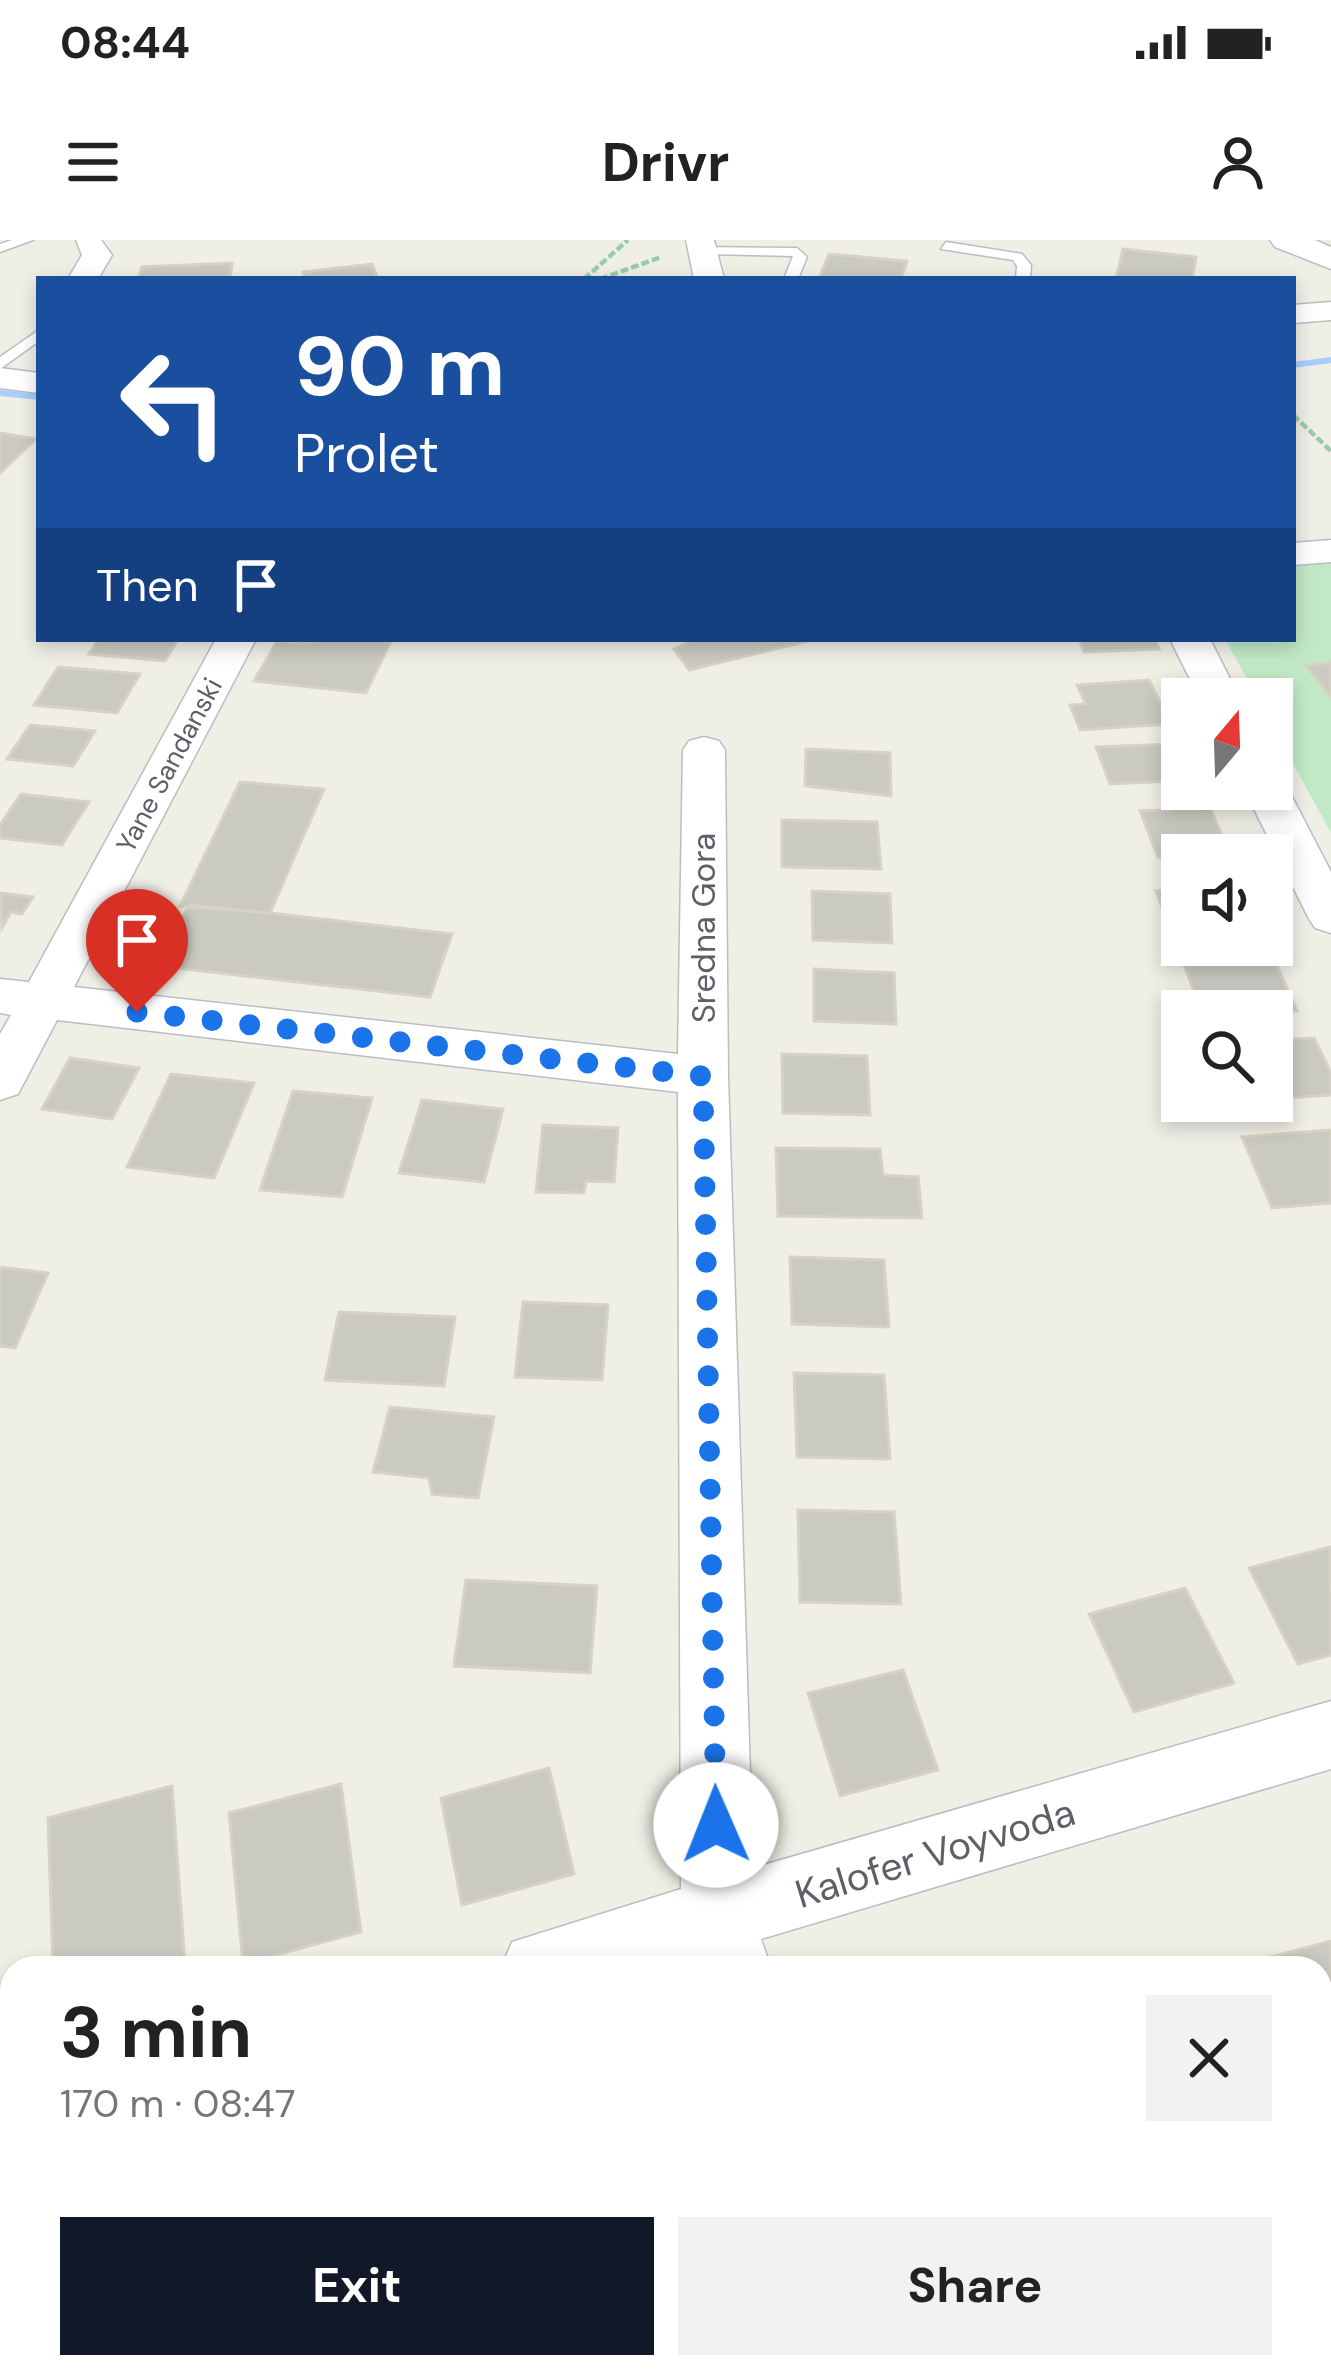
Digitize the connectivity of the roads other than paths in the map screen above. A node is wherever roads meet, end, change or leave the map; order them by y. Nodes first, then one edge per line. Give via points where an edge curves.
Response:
1 (26, 240) edge
2 (1287, 240) edge
3 (76, 241) edge
4 (946, 246) dead end
5 (0, 248) edge
6 (704, 256) edge
7 (1331, 259) edge
8 (85, 276) edge
9 (791, 276) edge
10 (1023, 276) edge
11 (1331, 311) edge
12 (1296, 314) edge
13 (36, 336) edge
14 (0, 364) edge
15 (0, 378) edge
16 (36, 383) edge
17 (1331, 550) edge
18 (1296, 554) edge
19 (234, 642) edge
20 (1192, 642) edge
21 (1210, 678) edge
22 (704, 750) dead end
23 (1277, 810) edge
24 (1331, 916) edge
25 (21, 999) edge
26 (703, 1076) junction
27 (0, 1081) edge
28 (1331, 1735) edge
29 (726, 1943) edge
30 (628, 1956) edge

1 - 5 lane
2 - 7 main road
3 - 8 street via 97,255
4 - 10 lane via 1017,257
6 - 9 lane via 784,248 800,257
11 - 12 street
13 - 14 lane
15 - 16 street
17 - 18 street
19 - 25 street, Yane Sandanski
20 - 21 street
22 - 26 street, Sredna Gora
23 - 24 street
25 - 26 street
25 - 27 street, Yane Sandanski
26 - 29 street, Sredna Gora
28 - 29 street, Kalofer Voyvoda
29 - 30 street, Kalofer Voyvoda

